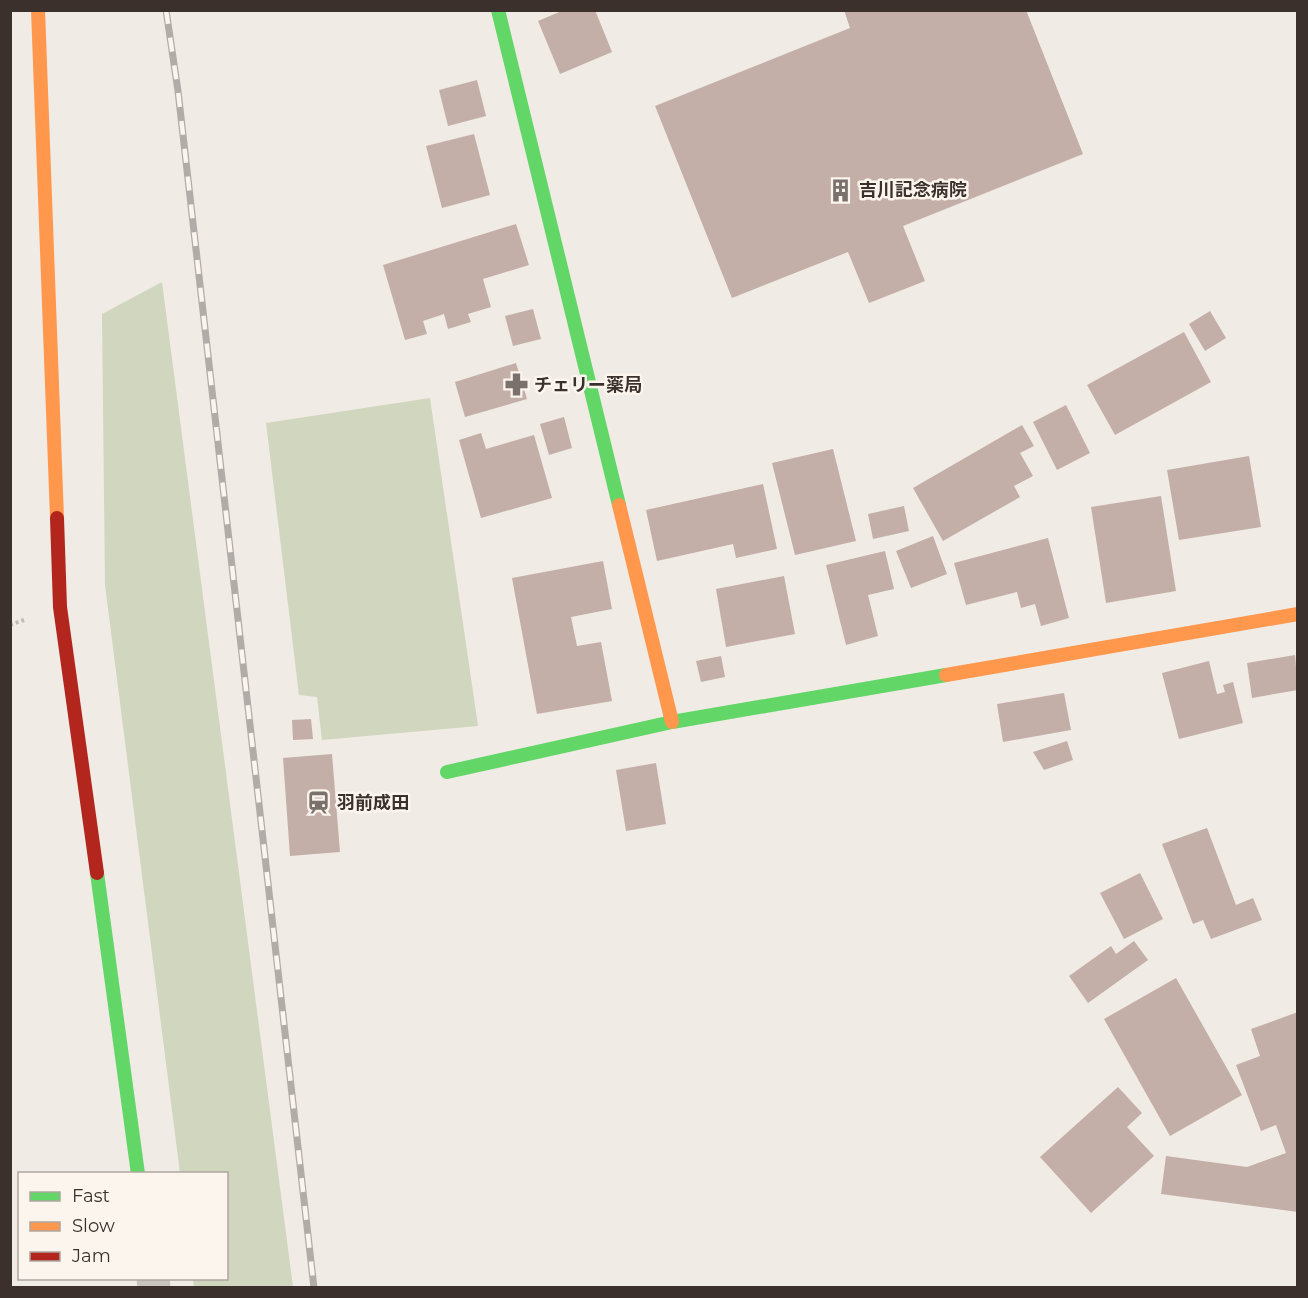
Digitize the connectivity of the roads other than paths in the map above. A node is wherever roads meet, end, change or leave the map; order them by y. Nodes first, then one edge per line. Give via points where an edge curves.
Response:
1 (38, 10) edge
2 (498, 10) edge
3 (1298, 614) edge
4 (672, 722) junction
5 (447, 772) dead end
6 (138, 1172) edge

1 - 6 street via 60,607
2 - 4 street
3 - 4 street
4 - 5 street

